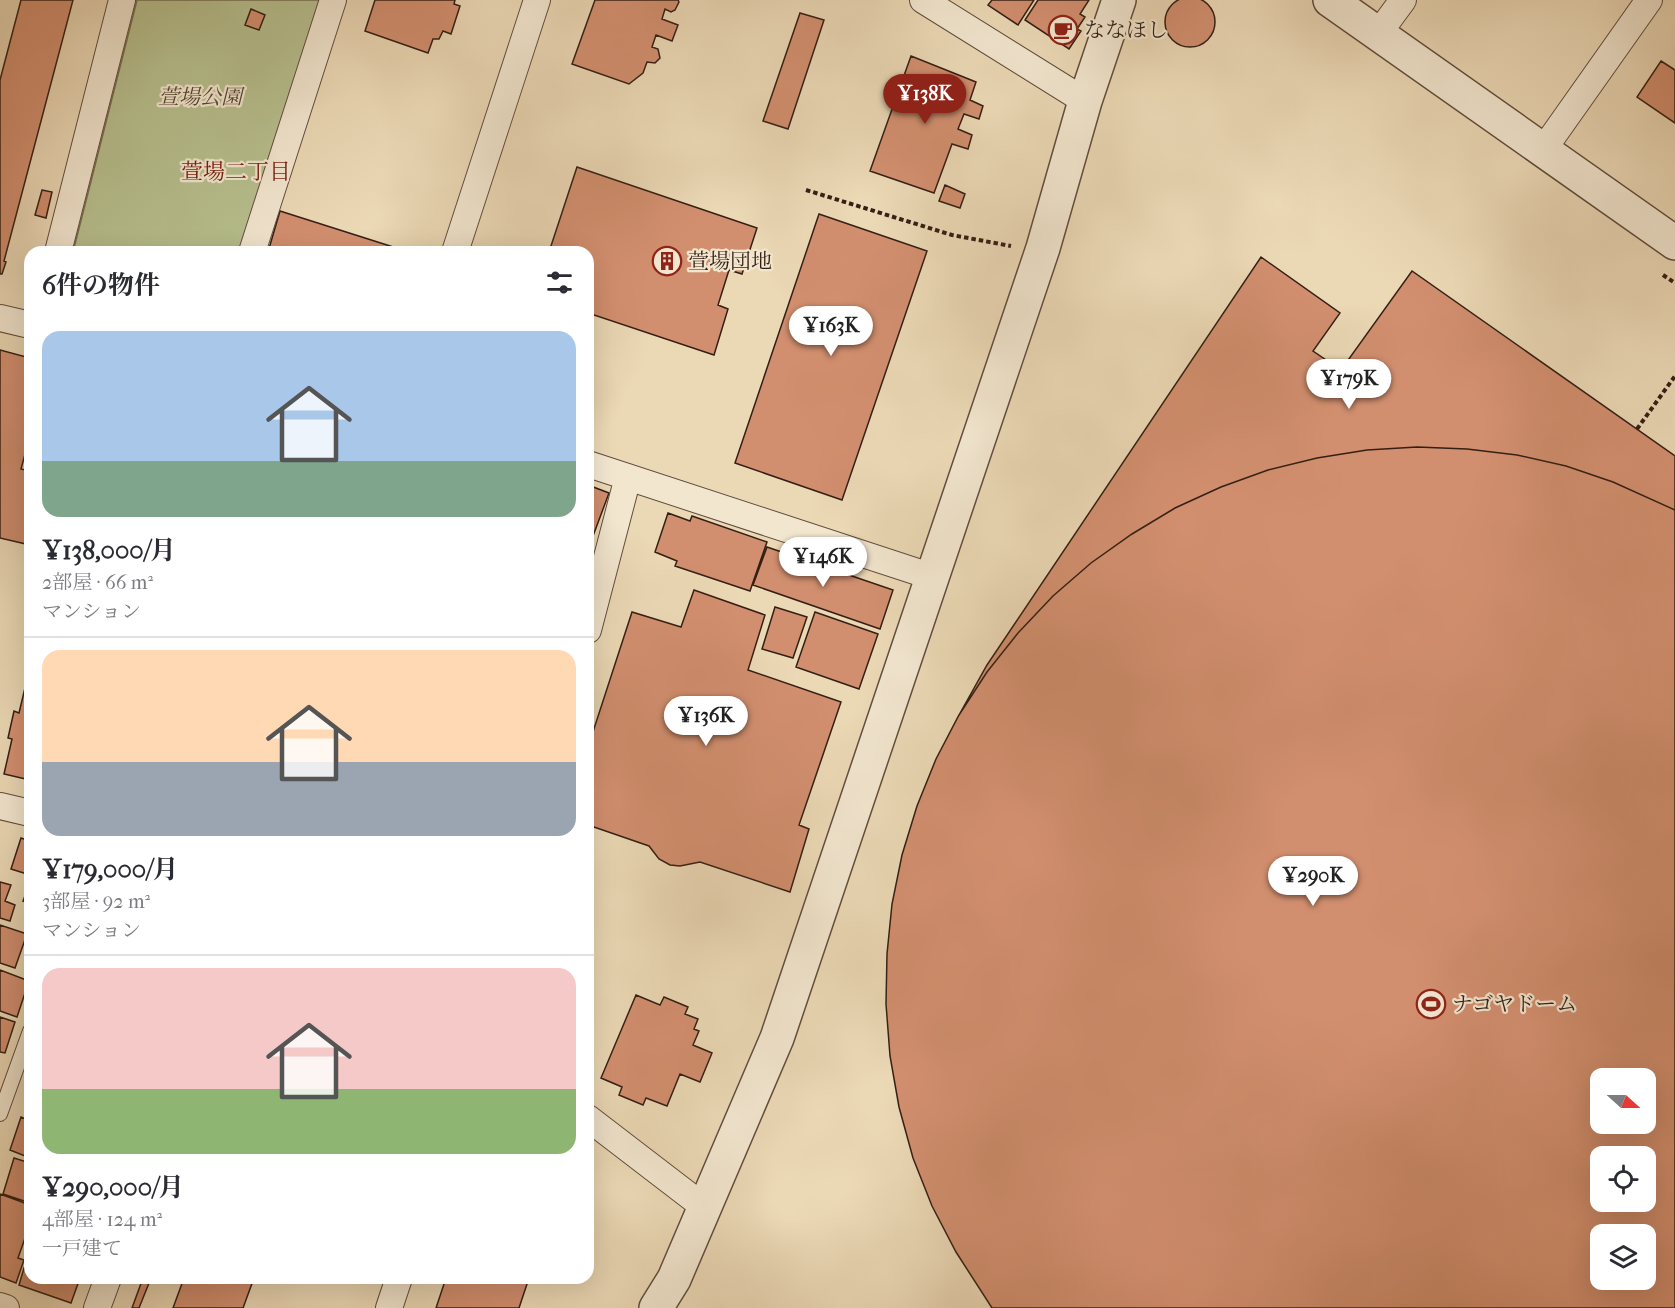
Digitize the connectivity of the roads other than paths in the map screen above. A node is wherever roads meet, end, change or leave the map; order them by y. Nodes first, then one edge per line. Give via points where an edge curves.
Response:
1 (122, 0) edge
2 (333, 0) edge
3 (537, 0) edge
4 (923, 0) edge
5 (1119, 0) edge
6 (1330, 0) edge
7 (1402, 0) edge
8 (1649, 0) edge
9 (1378, 34) junction
10 (1085, 100) junction
11 (1543, 150) junction
12 (1675, 243) edge
13 (60, 246) edge
14 (254, 246) edge
15 (457, 246) edge
16 (0, 318) edge
17 (24, 324) edge
18 (594, 466) edge
19 (628, 477) junction
20 (933, 577) junction
21 (594, 607) edge
22 (0, 806) edge
23 (24, 812) edge
24 (24, 1048) edge
25 (0, 1114) edge
26 (594, 1123) edge
27 (704, 1207) junction
28 (106, 1284) edge
29 (397, 1284) edge
30 (0, 1306) edge
31 (6, 1308) edge
32 (98, 1308) edge
33 (389, 1308) edge
34 (656, 1308) edge

1 - 13 street
2 - 14 street
3 - 15 street
4 - 10 street
5 - 10 street
6 - 9 street
7 - 9 street
8 - 11 street
9 - 11 street
10 - 20 street via 1043,248
11 - 12 street
16 - 17 street
18 - 19 street
19 - 20 street
19 - 21 street
20 - 27 street via 777,1038
22 - 23 street
24 - 25 lane
26 - 27 street
27 - 34 street via 674,1279
28 - 32 street
29 - 33 street
30 - 31 street

